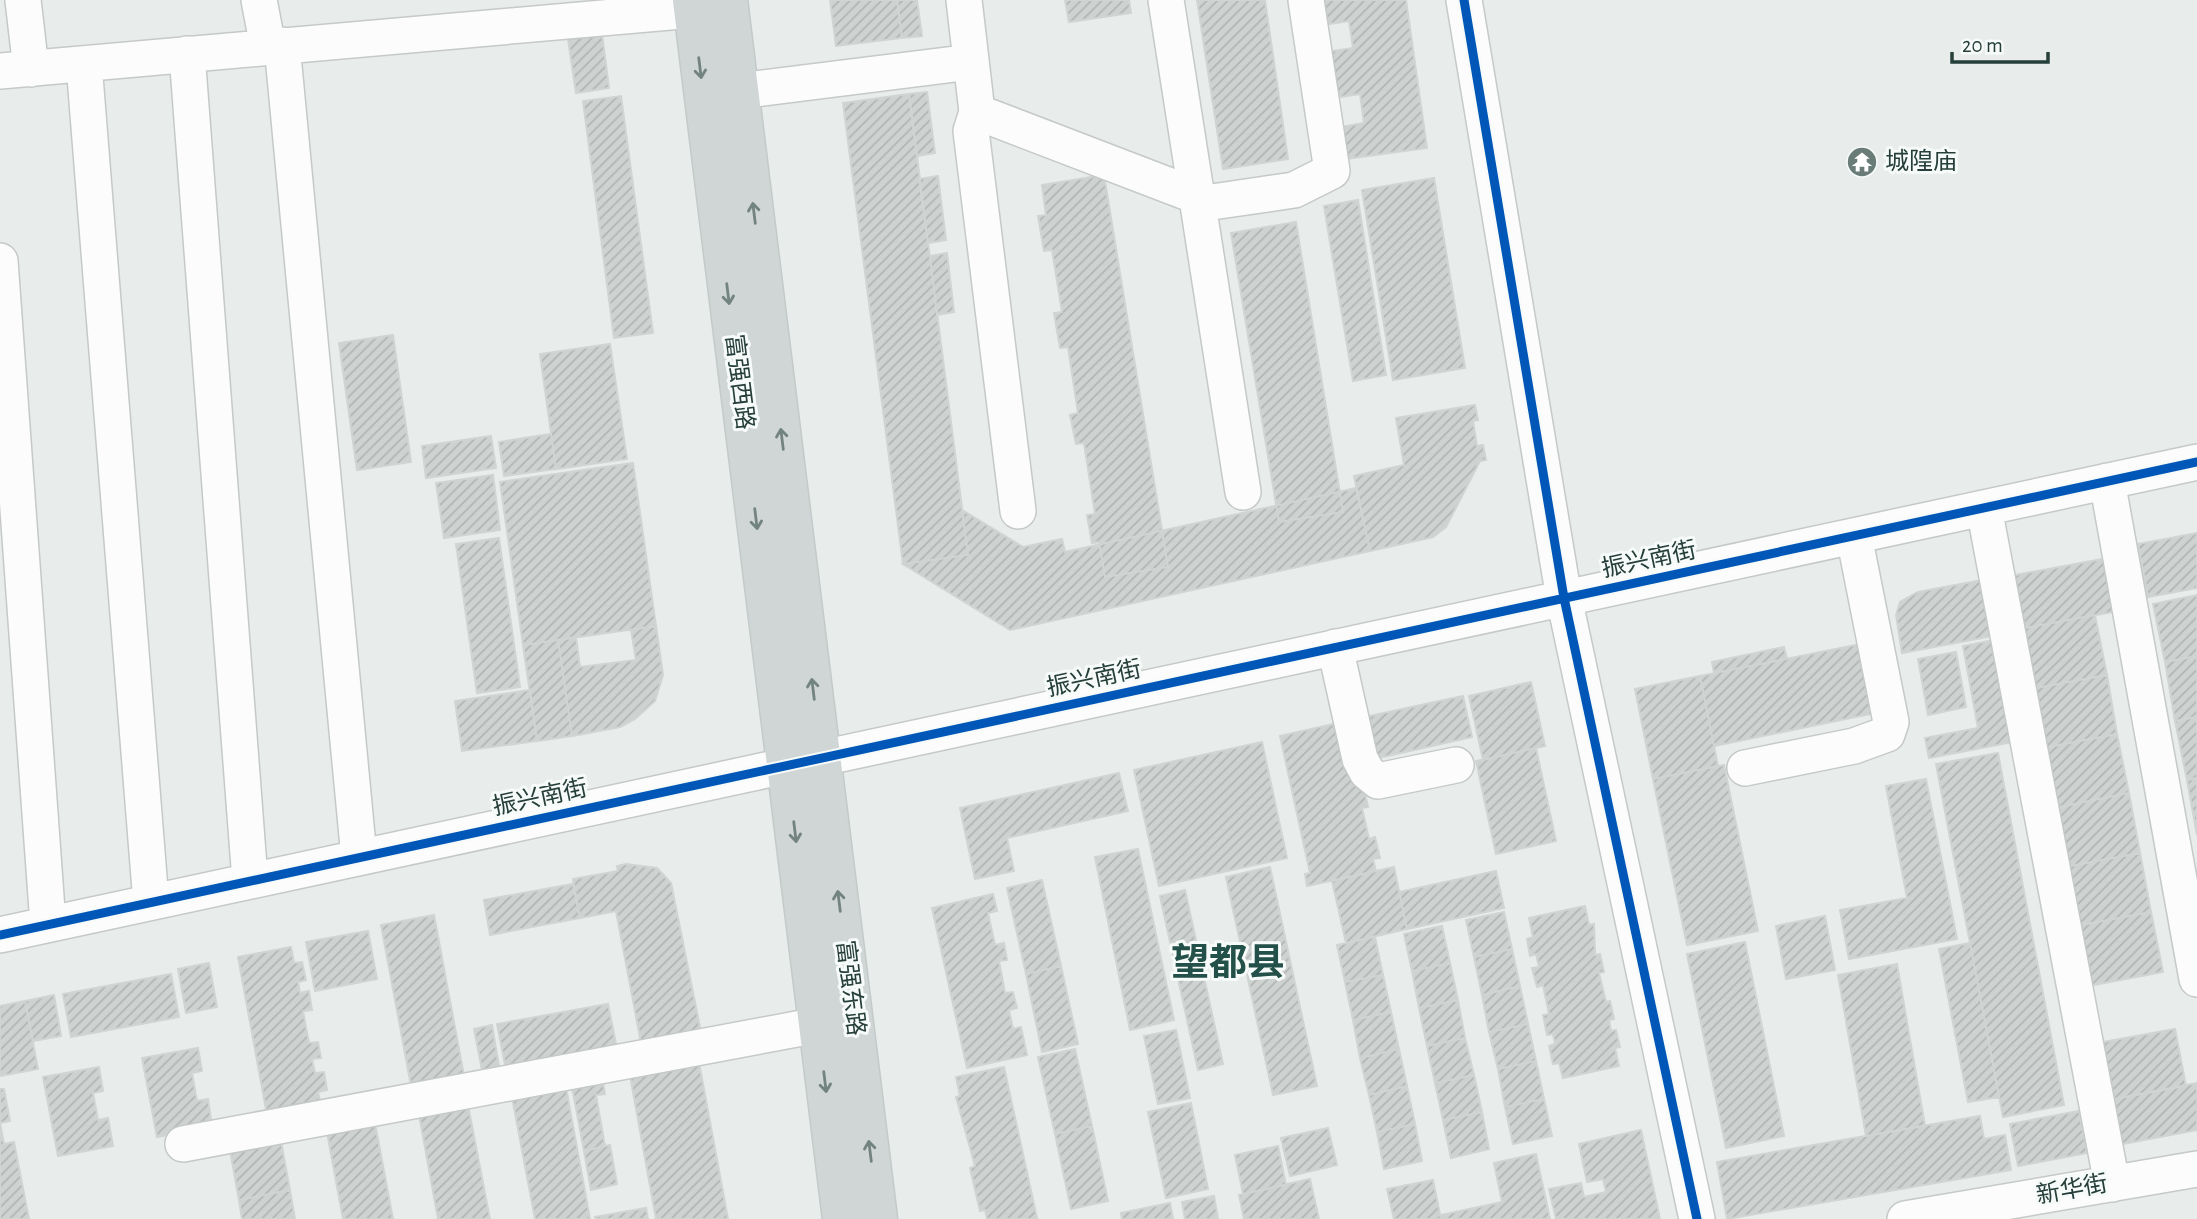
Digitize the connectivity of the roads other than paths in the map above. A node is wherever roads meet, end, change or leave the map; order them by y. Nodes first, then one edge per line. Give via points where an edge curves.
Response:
1 (23, 0) edge
2 (259, 0) edge
3 (964, 0) edge
4 (1166, 0) edge
5 (1306, 0) edge
6 (1464, 0) edge
7 (704, 3) edge
8 (275, 46) junction
9 (187, 54) junction
10 (971, 62) junction
11 (84, 64) junction
12 (15, 70) edge
13 (739, 91) junction
14 (977, 111) junction
15 (1197, 197) junction
16 (0, 261) edge
17 (2197, 462) edge
18 (2107, 481) junction
19 (1243, 492) dead end
20 (1984, 508) junction
21 (1018, 511) dead end
22 (1854, 536) junction
23 (1564, 598) junction
24 (1335, 647) junction
25 (804, 761) junction
26 (1456, 765) dead end
27 (1745, 768) dead end
28 (359, 857) junction
29 (250, 880) junction
30 (151, 902) junction
31 (48, 924) junction
32 (0, 935) edge
33 (2197, 979) edge
34 (818, 1026) junction
35 (183, 1144) dead end
36 (2197, 1169) edge
37 (2112, 1184) junction
38 (842, 1219) edge
39 (878, 1219) edge
40 (1697, 1219) edge
41 (1905, 1219) edge

1 - 12 street
2 - 8 street
3 - 10 street
4 - 15 street
5 - 15 street via 1332,171 1294,190 1212,202
6 - 23 street
7 - 8 street
7 - 13 main road, 富强西路
7 -> 25 main road, 富强西路
8 - 9 street
8 - 28 street
9 - 11 street
9 - 29 street
10 - 13 street
10 - 14 street
11 - 12 street
11 - 30 street
25 -> 13 main road, 富强西路
14 - 15 street
14 - 21 street via 971,131
15 - 19 street
16 - 31 street
17 - 18 street, 振兴南街
18 - 20 street, 振兴南街
18 - 33 street
20 - 22 street, 振兴南街
20 - 37 street
22 - 23 street, 振兴南街
22 - 27 street via 1891,722 1887,734 1854,746
23 - 24 street, 振兴南街
23 - 40 street
24 - 25 street, 振兴南街
24 - 26 street via 1360,759 1367,772 1378,780
25 - 28 street, 振兴南街
25 -> 34 main road, 富强东路
39 -> 25 main road, 富强东路
28 - 29 street, 振兴南街
29 - 30 street, 振兴南街
30 - 31 street, 振兴南街
31 - 32 street, 振兴南街
34 - 35 street
34 -> 38 main road, 富强东路
36 - 37 street, 新华街
37 - 41 street, 新华街

